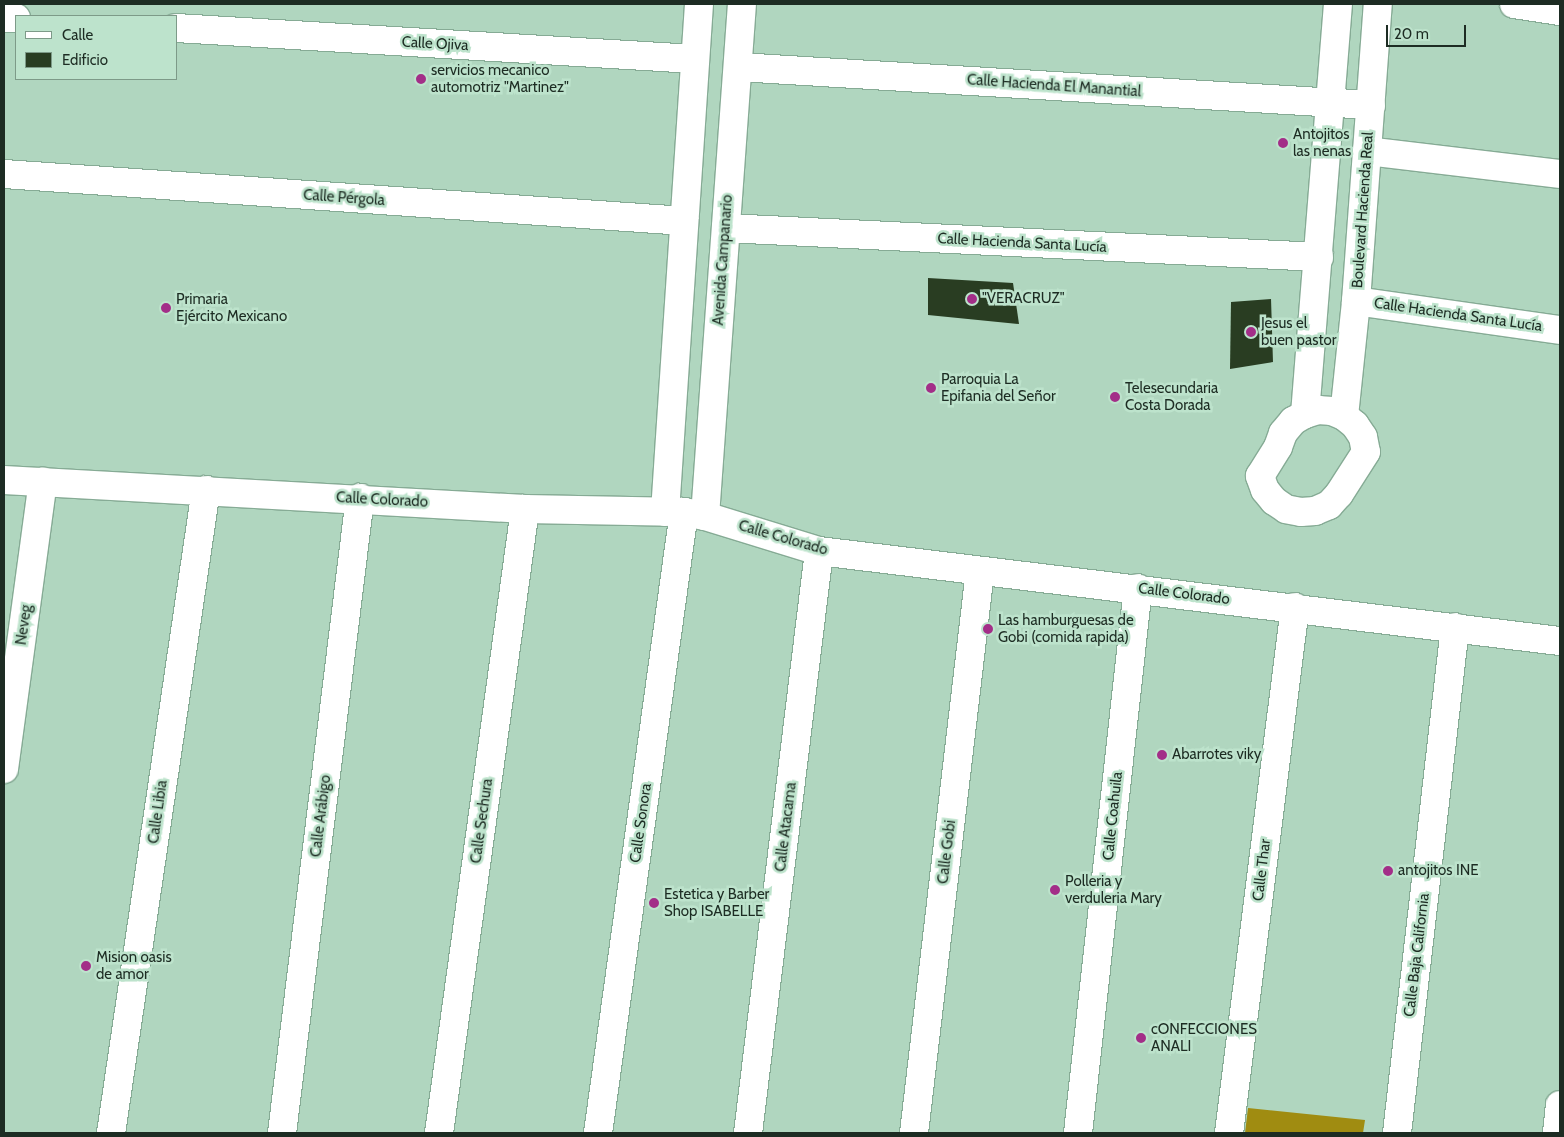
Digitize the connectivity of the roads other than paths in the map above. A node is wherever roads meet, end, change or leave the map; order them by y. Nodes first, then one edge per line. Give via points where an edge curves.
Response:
1 (699, 4) edge
2 (742, 4) edge
3 (1338, 4) edge
4 (1378, 4) edge
5 (1514, 4) edge
6 (1560, 11) edge
7 (178, 28) edge
8 (694, 59) junction
9 (738, 67) junction
10 (1330, 103) junction
11 (1371, 105) junction
12 (1368, 151) junction
13 (4, 174) edge
14 (1560, 174) edge
15 (684, 221) junction
16 (726, 228) junction
17 (1319, 257) junction
18 (1356, 300) junction
19 (1560, 330) edge
20 (1305, 414) junction
21 (1344, 416) junction
22 (4, 480) edge
23 (44, 482) junction
24 (206, 490) junction
25 (360, 498) junction
26 (525, 509) junction
27 (685, 513) junction
28 (820, 551) junction
29 (980, 571) junction
30 (1138, 588) junction
31 (1295, 607) junction
32 (1455, 627) junction
33 (1560, 641) edge
34 (4, 769) edge
35 (1560, 1106) edge
36 (111, 1133) edge
37 (282, 1133) edge
38 (439, 1133) edge
39 (598, 1133) edge
40 (748, 1133) edge
41 (914, 1133) edge
42 (1078, 1133) edge
43 (1229, 1133) edge
44 (1397, 1133) edge
45 (1557, 1133) edge

1 - 8 street
2 - 9 street, Avenida Campanario
3 - 10 street
4 - 11 street, Boulevard Hacienda Real
5 - 6 street
7 - 8 street, Calle Ojiva
8 - 15 street
9 - 10 street, Calle Hacienda El Manantial
9 - 16 street, Avenida Campanario
10 - 11 street, Calle Hacienda El Manantial
10 - 17 street
11 - 12 street, Boulevard Hacienda Real
12 - 14 street
12 - 18 street, Boulevard Hacienda Real
13 - 15 street, Calle Pérgola
15 - 27 street
16 - 17 street, Calle Hacienda Santa Lucía
16 - 27 street, Avenida Campanario
17 - 20 street
18 - 19 street, Calle Hacienda Santa Lucía
18 - 21 street, Boulevard Hacienda Real
20 - 21 street via 1332,411
20 - 21 street via 1284,433 1260,476 1274,502 1301,512 1315,511 1329,504 1366,452 1363,437
22 - 23 street, Calle Colorado
23 - 24 street, Calle Colorado
23 - 34 street, Neveg
24 - 25 street, Calle Colorado
24 - 36 street, Calle Libia
25 - 26 street, Calle Colorado
25 - 37 street, Calle Arábigo
26 - 27 street, Calle Colorado
26 - 38 street, Calle Sechura
27 - 28 street, Calle Colorado
27 - 39 street, Calle Sonora
28 - 29 street, Calle Colorado
28 - 40 street, Calle Atacama
29 - 30 street, Calle Colorado
29 - 41 street, Calle Gobi
30 - 31 street, Calle Colorado
30 - 42 street, Calle Coahuila
31 - 32 street, Calle Colorado
31 - 43 street, Calle Thar
32 - 33 street, Calle Colorado
32 - 44 street, Calle Baja California
35 - 45 street

